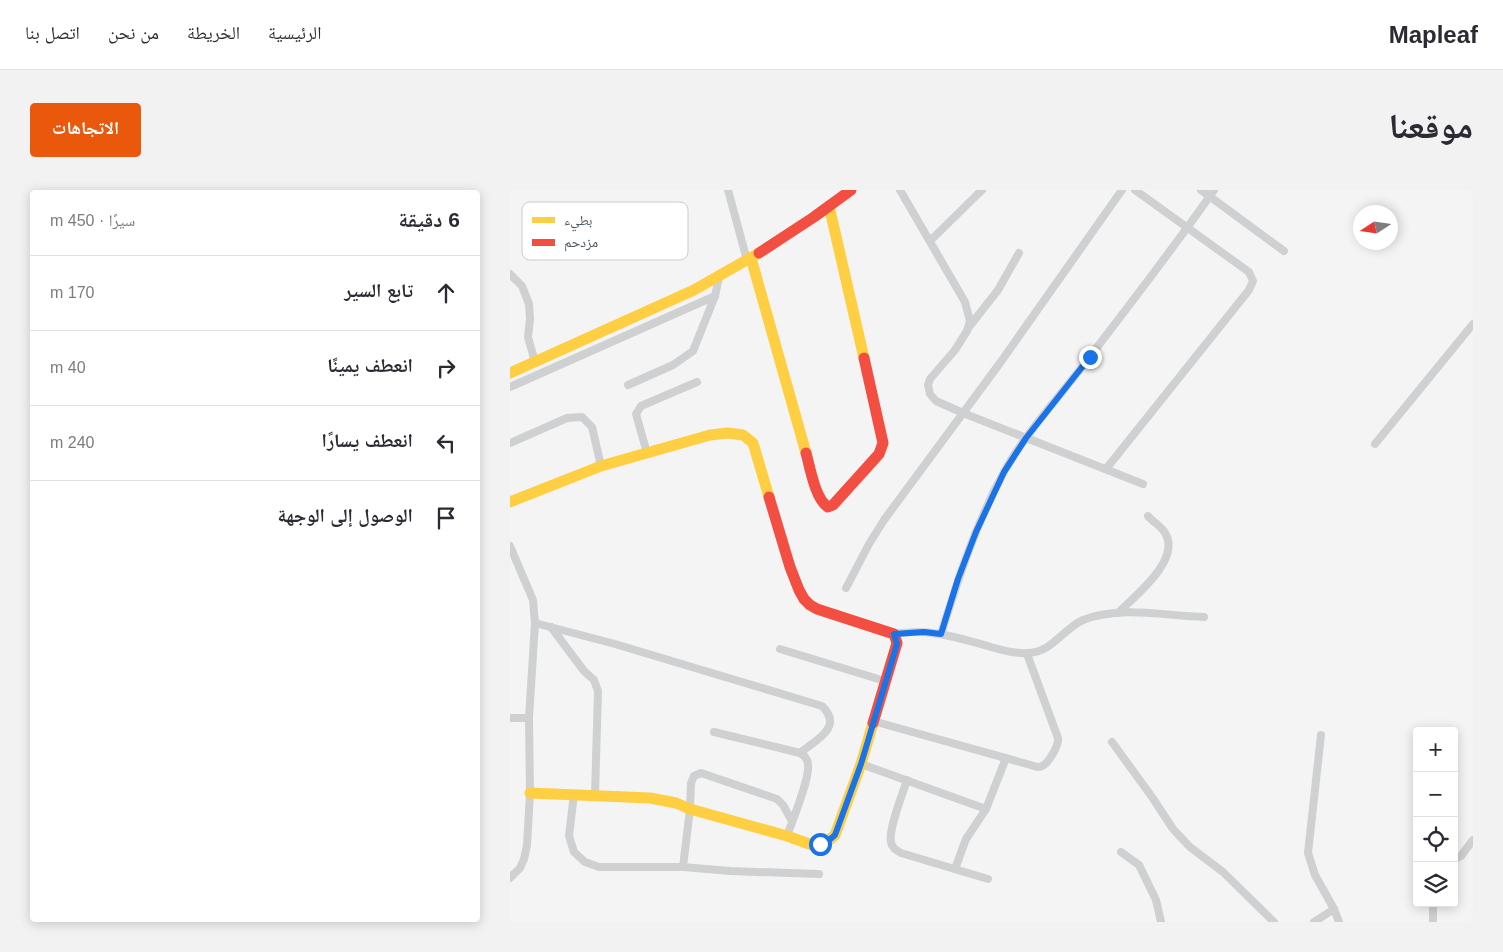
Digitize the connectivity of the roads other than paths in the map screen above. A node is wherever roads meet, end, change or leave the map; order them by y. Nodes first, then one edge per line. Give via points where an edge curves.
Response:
1 (728, 190) edge
2 (851, 190) edge
3 (900, 190) edge
4 (982, 190) edge
5 (1122, 190) edge
6 (1135, 190) edge
7 (1201, 190) edge
8 (1212, 193) edge
9 (829, 206) junction
10 (1187, 228) junction
11 (930, 241) junction
12 (1284, 251) dead end
13 (1019, 253) dead end
14 (749, 259) junction
15 (510, 274) edge
16 (719, 277) junction
17 (714, 296) junction
18 (1473, 324) edge
19 (969, 327) junction
20 (610, 328) junction
21 (614, 340) junction
22 (535, 362) junction
23 (510, 373) edge
24 (697, 382) dead end
25 (628, 385) dead end
26 (510, 387) edge
27 (963, 413) junction
28 (1026, 438) junction
29 (510, 443) edge
30 (1375, 444) dead end
31 (647, 453) junction
32 (601, 466) junction
33 (1106, 469) junction
34 (1143, 484) dead end
35 (510, 502) edge
36 (1148, 516) dead end
37 (510, 546) edge
38 (513, 563) edge
39 (846, 588) dead end
40 (1118, 613) junction
41 (1204, 617) dead end
42 (535, 623) junction
43 (551, 627) junction
44 (894, 634) junction
45 (941, 634) junction
46 (780, 649) dead end
47 (1027, 654) junction
48 (885, 681) junction
49 (510, 718) edge
50 (529, 718) junction
51 (873, 721) junction
52 (714, 732) dead end
53 (1321, 735) dead end
54 (1112, 742) dead end
55 (800, 753) junction
56 (1006, 758) junction
57 (861, 764) junction
58 (907, 780) junction
59 (530, 793) junction
60 (574, 794) junction
61 (595, 795) junction
62 (690, 809) junction
63 (986, 809) junction
64 (792, 820) junction
65 (787, 836) junction
66 (1473, 840) edge
67 (1121, 852) dead end
68 (1458, 857) edge
69 (683, 867) junction
70 (955, 869) junction
71 (819, 874) dead end
72 (510, 878) edge
73 (988, 879) dead end
74 (1433, 907) edge
75 (1334, 909) junction
76 (1161, 922) edge
77 (1274, 922) edge
78 (1314, 922) edge
79 (1339, 922) edge
80 (1433, 922) edge

1 - 14 street
2 - 9 street
3 - 11 street
4 - 11 street
5 - 27 street
6 - 10 street
7 - 8 street
8 - 10 street
8 - 12 street
9 - 14 street
9 - 14 street via 883,443 879,454 828,507 818,494
10 - 28 street
10 - 33 street via 1249,272 1252,285
11 - 19 street via 965,302
13 - 19 street via 998,290
14 - 16 street
15 - 22 street via 522,286 528,304 528,337
16 - 17 street
16 - 20 street
17 - 21 street
17 - 25 street via 693,351 673,365
18 - 30 street
19 - 27 street via 928,385 936,401
20 - 21 street
20 - 22 street
21 - 26 street
22 - 23 street
24 - 31 street via 640,406 636,414
27 - 28 street
27 - 39 street via 884,520
28 - 33 street
28 - 45 street via 1004,472 976,532
29 - 32 street via 567,418 582,417 592,428
31 - 32 street
31 - 44 street via 720,433 748,438 756,451 790,567 804,599 817,609
32 - 35 street
33 - 34 street
36 - 40 street via 1164,530 1169,547 1150,581
37 - 38 street
38 - 42 street via 533,600
40 - 41 street
40 - 47 street via 1083,620 1052,645
42 - 43 street
42 - 50 street
43 - 55 street via 822,706 830,713 828,730
43 - 61 street via 594,680 598,691
44 - 45 street
44 - 48 street via 897,644
45 - 47 street
46 - 48 street
47 - 56 street via 1058,743 1043,766
48 - 51 street
49 - 50 street
50 - 59 street
51 - 56 street
51 - 57 street
52 - 55 street
53 - 75 street via 1308,853 1315,875
54 - 77 street via 1173,830 1223,872
55 - 64 street via 806,757 809,766
56 - 63 street
57 - 58 street
57 - 65 street via 832,839 812,845
58 - 63 street
58 - 70 street via 891,842 901,853
59 - 60 street
59 - 72 street via 526,852 520,868
60 - 61 street
60 - 69 street via 570,836 574,852 585,862 599,867
61 - 62 street via 650,798
62 - 64 street via 691,783 694,776 701,773 777,799
62 - 65 street
62 - 69 street
63 - 70 street via 966,839
64 - 65 street
66 - 68 street
67 - 76 street via 1139,865 1156,900
69 - 71 street
70 - 73 street
74 - 80 street
75 - 78 street
75 - 79 street

